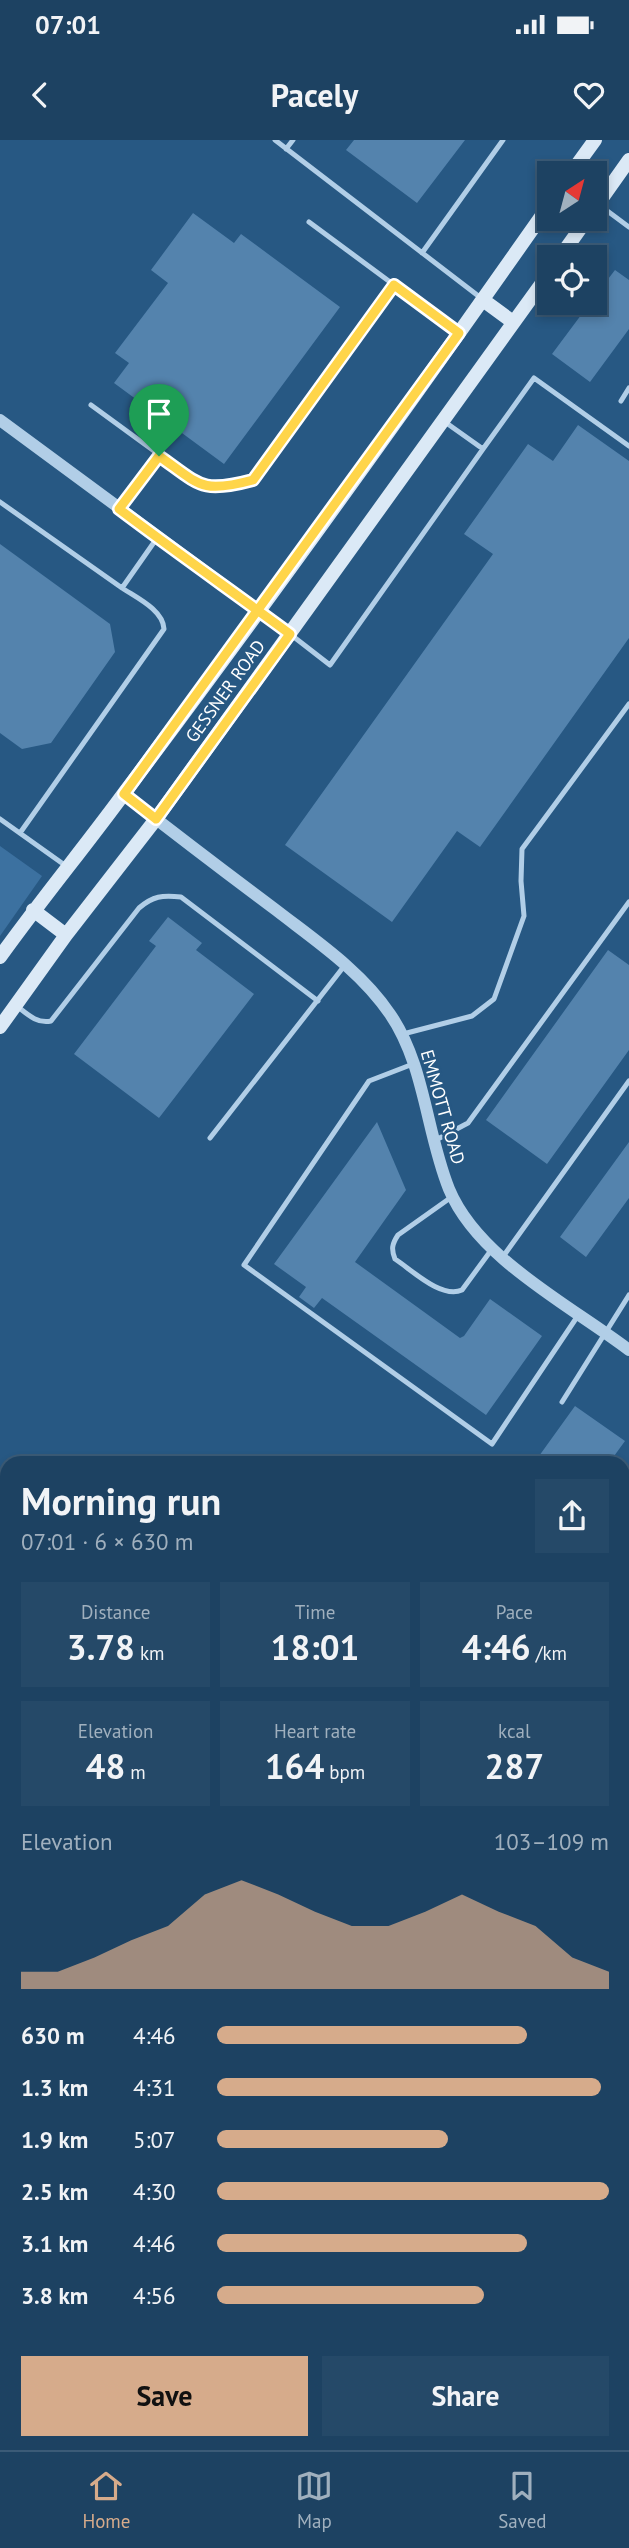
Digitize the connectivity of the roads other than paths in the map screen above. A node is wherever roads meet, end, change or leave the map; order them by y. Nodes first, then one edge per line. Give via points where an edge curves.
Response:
1 (275, 140) edge
2 (293, 140) edge
3 (503, 140) edge
4 (595, 140) edge
5 (286, 149) junction
6 (629, 160) edge
7 (580, 161) edge
8 (607, 190) edge
9 (607, 212) edge
10 (309, 222) dead end
11 (537, 223) edge
12 (629, 227) edge
13 (422, 253) junction
14 (394, 285) junction
15 (537, 290) edge
16 (483, 300) junction
17 (513, 322) junction
18 (459, 333) junction
19 (629, 388) edge
20 (621, 401) dead end
21 (92, 405) dead end
22 (0, 420) edge
23 (443, 420) junction
24 (629, 446) edge
25 (483, 449) junction
26 (159, 456) junction
27 (0, 502) edge
28 (119, 509) junction
29 (157, 538) junction
30 (122, 588) junction
31 (258, 611) junction
32 (290, 634) junction
33 (629, 704) edge
34 (124, 794) junction
35 (0, 819) edge
36 (156, 819) junction
37 (20, 833) junction
38 (67, 867) junction
39 (629, 902) edge
40 (33, 910) junction
41 (66, 935) junction
42 (0, 957) edge
43 (345, 965) junction
44 (318, 1001) junction
45 (15, 1005) junction
46 (0, 1027) edge
47 (402, 1034) junction
48 (415, 1063) junction
49 (629, 1081) edge
50 (210, 1138) dead end
51 (434, 1141) junction
52 (453, 1196) junction
53 (492, 1249) junction
54 (502, 1258) junction
55 (629, 1295) edge
56 (579, 1314) junction
57 (605, 1332) junction
58 (629, 1350) edge
59 (562, 1402) dead end

1 - 5 lane
2 - 5 lane
3 - 13 lane
4 - 7 main road
5 - 13 lane
6 - 8 main road
9 - 12 lane
10 - 14 lane
11 - 16 main road, GESSNER ROAD
13 - 16 lane
14 - 18 lane
14 - 26 lane via 253,480 225,488 202,486
15 - 17 main road, GESSNER ROAD
16 - 17 main road
16 - 18 main road, GESSNER ROAD
17 - 23 main road, GESSNER ROAD
18 - 31 main road, GESSNER ROAD
19 - 20 lane
21 - 26 lane
22 - 28 street
23 - 25 lane
23 - 32 main road, GESSNER ROAD
24 - 25 lane via 534,378
25 - 32 lane via 330,665
26 - 28 lane
27 - 30 lane
28 - 29 street
29 - 30 lane
29 - 31 street
30 - 37 lane via 158,613 164,629
31 - 32 street
31 - 34 main road, GESSNER ROAD
32 - 36 main road, GESSNER ROAD
33 - 47 lane via 522,849 524,916 494,999 472,1016
34 - 36 street, EMMOTT ROAD
34 - 38 main road, GESSNER ROAD
35 - 37 lane
36 - 41 main road, GESSNER ROAD
36 - 43 street, EMMOTT ROAD
37 - 38 lane
38 - 40 main road, GESSNER ROAD
39 - 51 lane via 468,1123
40 - 41 main road
40 - 42 main road, GESSNER ROAD
41 - 45 main road, GESSNER ROAD
43 - 44 lane
43 - 47 street, EMMOTT ROAD via 376,995
44 - 45 lane via 181,898 164,895 151,897 139,908 51,1021 36,1020
44 - 50 lane
45 - 46 main road, GESSNER ROAD
47 - 48 street, EMMOTT ROAD
48 - 51 street, EMMOTT ROAD
48 - 56 lane via 369,1081 244,1265 492,1444
49 - 54 lane
51 - 52 street, EMMOTT ROAD
52 - 53 street, EMMOTT ROAD via 470,1226
52 - 53 lane via 398,1236 393,1243 395,1259 442,1290 455,1292 462,1290
53 - 54 street, EMMOTT ROAD
54 - 56 street, EMMOTT ROAD
55 - 57 lane
56 - 57 street, EMMOTT ROAD
57 - 58 street, EMMOTT ROAD
57 - 59 lane

